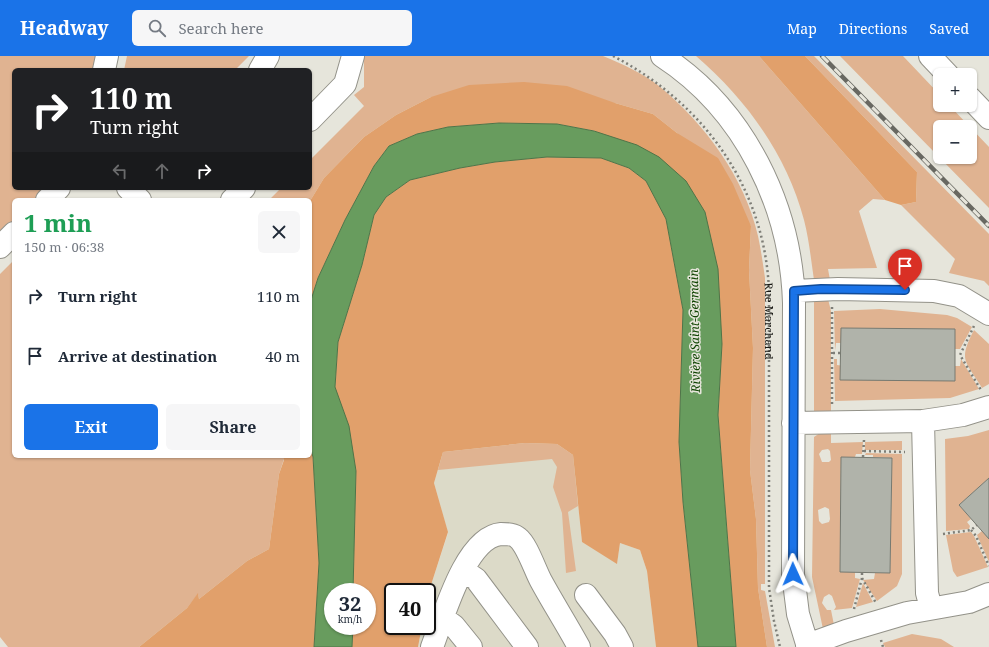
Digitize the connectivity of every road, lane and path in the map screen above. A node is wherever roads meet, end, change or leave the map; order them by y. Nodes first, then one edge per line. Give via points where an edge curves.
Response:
1 (107, 56) edge
2 (268, 56) edge
3 (343, 56) edge
4 (353, 56) edge
5 (613, 56) edge
6 (662, 56) edge
7 (930, 56) edge
8 (104, 68) edge
9 (261, 68) edge
10 (941, 68) edge
11 (977, 105) edge
12 (312, 118) edge
13 (989, 118) edge
14 (57, 190) edge
15 (130, 190) edge
16 (242, 190) edge
17 (49, 198) edge
18 (138, 198) edge
19 (234, 198) edge
20 (12, 235) edge
21 (0, 247) edge
22 (794, 291) junction
23 (832, 312) dead end
24 (989, 314) edge
25 (973, 328) dead end
26 (833, 353) junction
27 (841, 353) dead end
28 (955, 354) dead end
29 (960, 355) junction
30 (984, 397) edge
31 (833, 402) dead end
32 (923, 420) junction
33 (793, 423) junction
34 (864, 444) dead end
35 (864, 451) junction
36 (902, 452) dead end
37 (864, 457) dead end
38 (977, 525) dead end
39 (971, 530) junction
40 (946, 533) dead end
41 (989, 566) edge
42 (463, 570) junction
43 (862, 572) dead end
44 (862, 578) junction
45 (989, 594) edge
46 (586, 595) dead end
47 (875, 601) dead end
48 (854, 608) dead end
49 (931, 608) junction
50 (443, 618) junction
51 (882, 643) dead end
52 (807, 646) edge
53 (432, 647) edge
54 (471, 647) edge
55 (527, 647) edge
56 (579, 647) edge
57 (622, 647) edge
58 (780, 647) edge
59 (883, 647) edge

1 - 8 street
2 - 9 street
3 - 4 street
4 - 12 street via 345,84
5 - 58 path, Rue Marchand via 666,88 711,134 738,176 761,232 769,291 769,588
6 - 22 street via 691,78 718,105 759,163 784,225
7 - 10 street
11 - 13 street
14 - 17 street
15 - 18 street
16 - 19 street
20 - 21 street
22 - 24 street via 934,291 959,296
22 - 33 street
23 - 26 path
25 - 29 path
26 - 27 path
26 - 31 path
28 - 29 path
29 - 30 path
30 - 32 street via 963,415
32 - 33 street
32 - 49 street via 927,593
33 - 52 street via 793,574 798,614
34 - 35 path
35 - 36 path
35 - 37 path
38 - 39 path
39 - 40 path
39 - 41 path
42 - 50 street
42 - 55 street via 476,579
42 - 56 street via 478,548 489,538 498,534 516,536
43 - 44 path
44 - 47 path
44 - 48 path
45 - 49 street via 969,602
46 - 57 street
49 - 52 street via 907,612
50 - 53 street
50 - 54 street via 454,626
51 - 59 path

